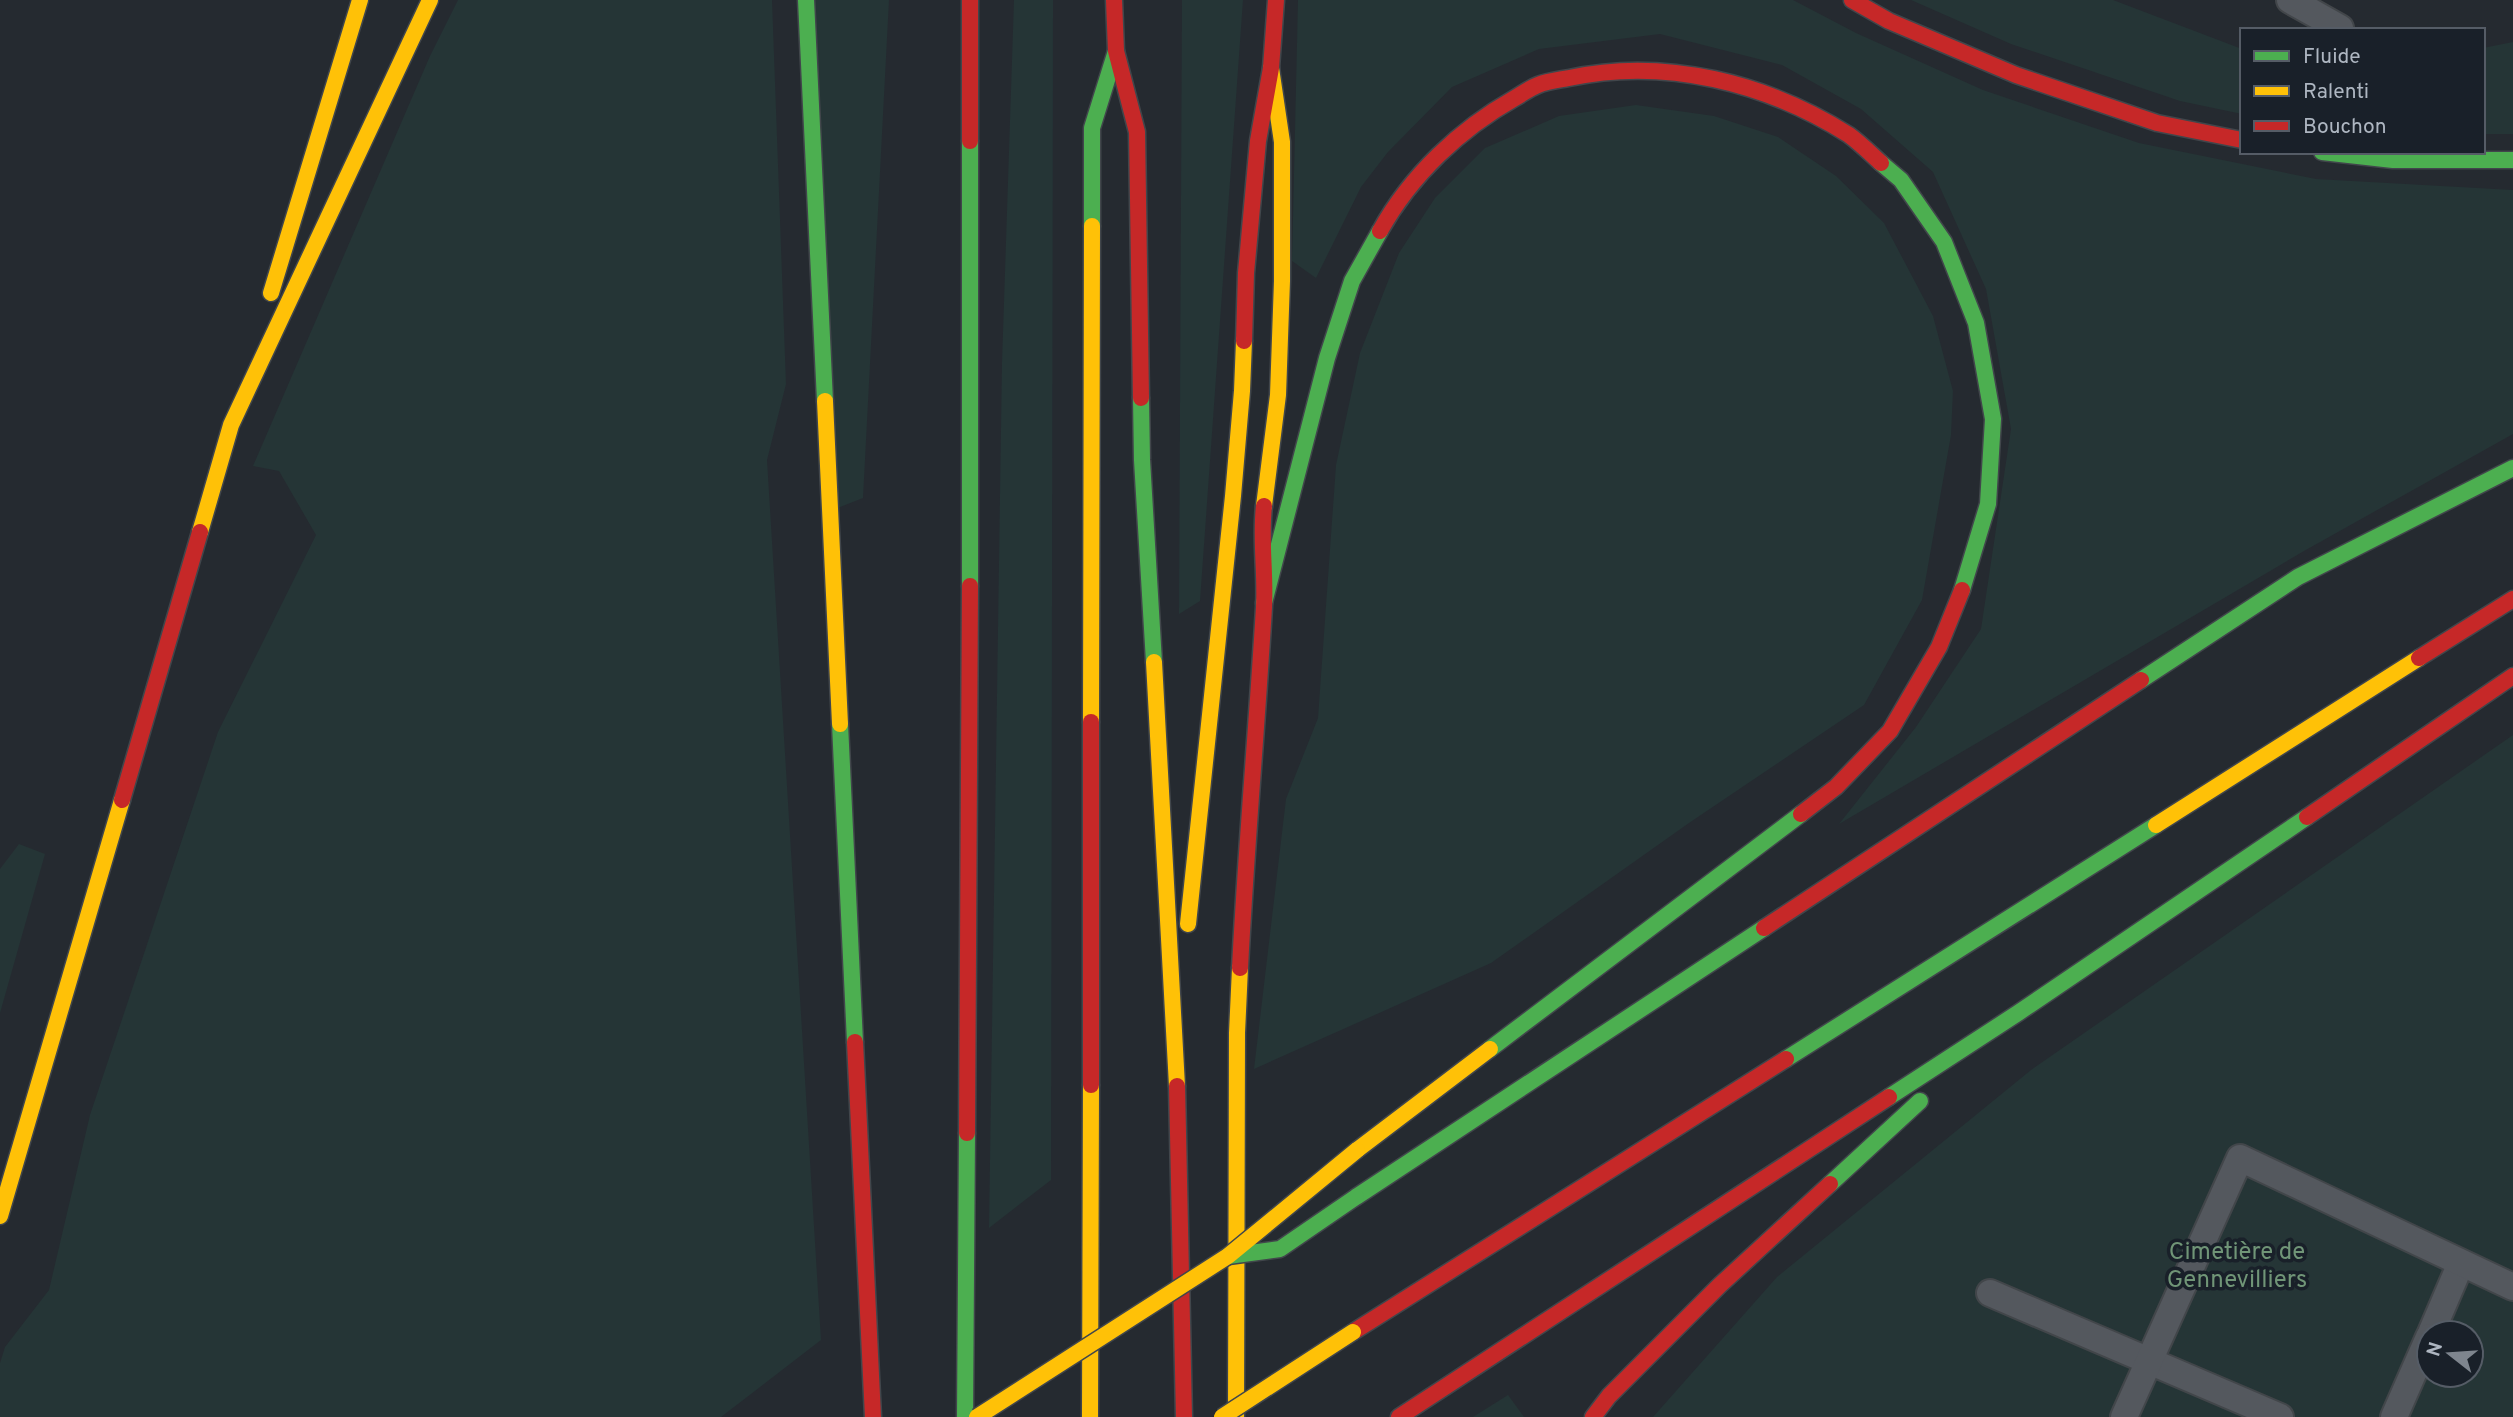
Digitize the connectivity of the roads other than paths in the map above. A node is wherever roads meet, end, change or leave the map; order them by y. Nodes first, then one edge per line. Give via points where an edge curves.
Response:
1 (360, 0) edge
2 (430, 0) edge
3 (806, 0) edge
4 (970, 0) edge
5 (1114, 0) edge
6 (1276, 0) edge
7 (1853, 0) edge
8 (2290, 0) edge
9 (2340, 28) dead end
10 (1116, 51) junction
11 (1271, 68) junction
12 (2240, 140) edge
13 (2340, 154) edge
14 (2513, 160) edge
15 (231, 425) junction
16 (2513, 468) edge
17 (2513, 599) edge
18 (1264, 604) junction
19 (2513, 676) edge
20 (2018, 1013) junction
21 (1176, 1041) junction
22 (0, 1216) edge
23 (1228, 1256) junction
24 (2461, 1263) junction
25 (2513, 1287) edge
26 (1990, 1293) dead end
27 (2437, 1319) edge
28 (2150, 1360) junction
29 (2415, 1369) edge
30 (870, 1370) junction
31 (856, 1405) dead end
32 (873, 1417) edge
33 (965, 1417) edge
34 (977, 1417) edge
35 (1090, 1417) edge
36 (1184, 1417) edge
37 (1222, 1417) edge
38 (1236, 1417) edge
39 (1399, 1417) edge
40 (1593, 1417) edge
41 (2124, 1417) edge
42 (2280, 1417) edge
43 (2394, 1417) edge

1 - 15 highway
2 - 15 highway
3 - 30 highway
4 - 33 highway
5 - 10 highway
6 - 11 highway
7 - 12 highway via 1889,21 2016,75 2157,123
8 - 9 lane
10 - 21 highway via 1137,132 1142,460
10 - 35 highway via 1092,128
11 - 18 highway via 1282,142 1282,281 1278,395 1261,529
11 - 21 highway via 1258,141 1233,496
13 - 14 highway via 2393,160
15 - 22 highway
16 - 23 highway, bridge via 2298,577 1280,1249
17 - 37 highway, bridge
18 - 23 highway, bridge via 1327,358 1352,281 1390,213 1436,156 1494,110 1538,85 1597,72 1672,71 1735,83 1789,104 1850,136 1902,180 1944,242 1976,323 1993,419 1988,504 1968,575 1939,647 1890,731 1836,787 1357,1150
18 - 38 highway via 1237,1033
19 - 20 highway
20 - 39 highway
20 - 40 highway via 1720,1285
21 - 36 highway
23 - 34 highway, bridge
24 - 25 lane
24 - 27 lane
24 - 28 lane via 2240,1158
26 - 28 lane
28 - 41 lane
28 - 42 lane
29 - 43 lane
30 - 31 highway
30 - 32 highway

